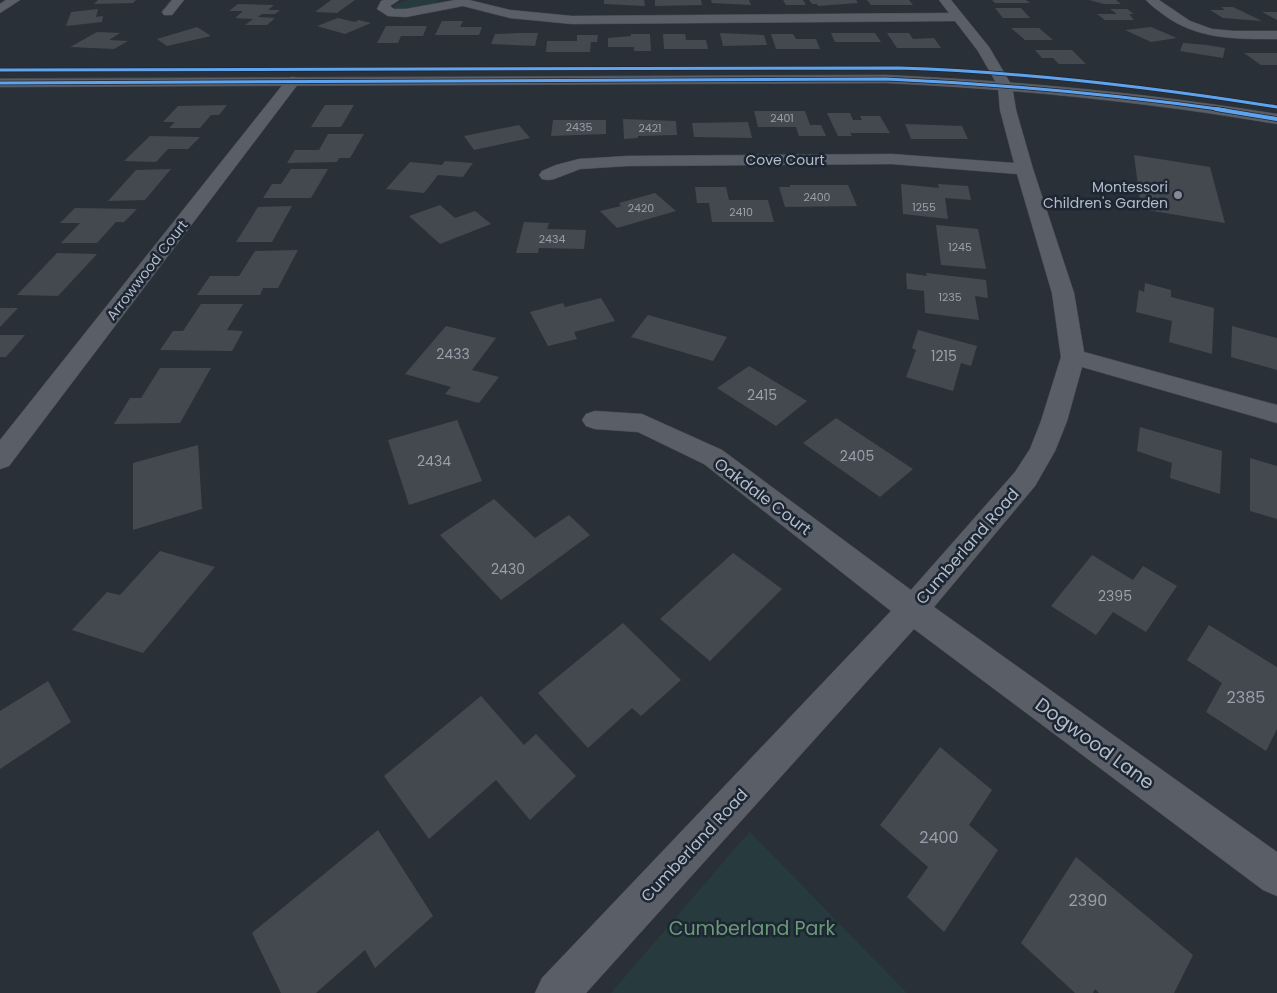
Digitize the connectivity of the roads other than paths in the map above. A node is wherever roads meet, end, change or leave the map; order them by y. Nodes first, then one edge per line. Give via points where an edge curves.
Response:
1 (14, 0) edge
2 (178, 0) edge
3 (393, 0) edge
4 (944, 0) edge
5 (1152, 0) edge
6 (463, 1) edge
7 (0, 8) edge
8 (168, 12) dead end
9 (958, 17) junction
10 (1277, 35) edge
11 (293, 81) junction
12 (0, 84) edge
13 (1005, 86) junction
14 (1277, 119) edge
15 (1024, 169) junction
16 (548, 175) dead end
17 (1073, 358) junction
18 (1277, 414) edge
19 (595, 420) dead end
20 (0, 459) edge
21 (913, 610) junction
22 (1277, 876) edge
23 (557, 993) edge

1 - 7 street
2 - 8 street
3 - 6 street via 383,8 392,13
4 - 9 street, Cumberland Road
5 - 10 street via 1182,21 1205,31
6 - 9 street via 510,14 572,20
9 - 13 street, Cumberland Road via 984,50
11 - 12 street
11 - 13 street via 846,79
11 - 20 street, Arrowwood Court
13 - 14 street via 1151,100
13 - 15 street, Cumberland Road
15 - 16 street, Cove Court via 892,160 627,161 579,164
15 - 17 street, Cumberland Road via 1063,294
17 - 18 street
17 - 21 street, Cumberland Road via 1054,421 1026,478
19 - 21 street, Oakdale Court via 642,424 713,458
21 - 22 street, Dogwood Lane
21 - 23 street, Cumberland Road

